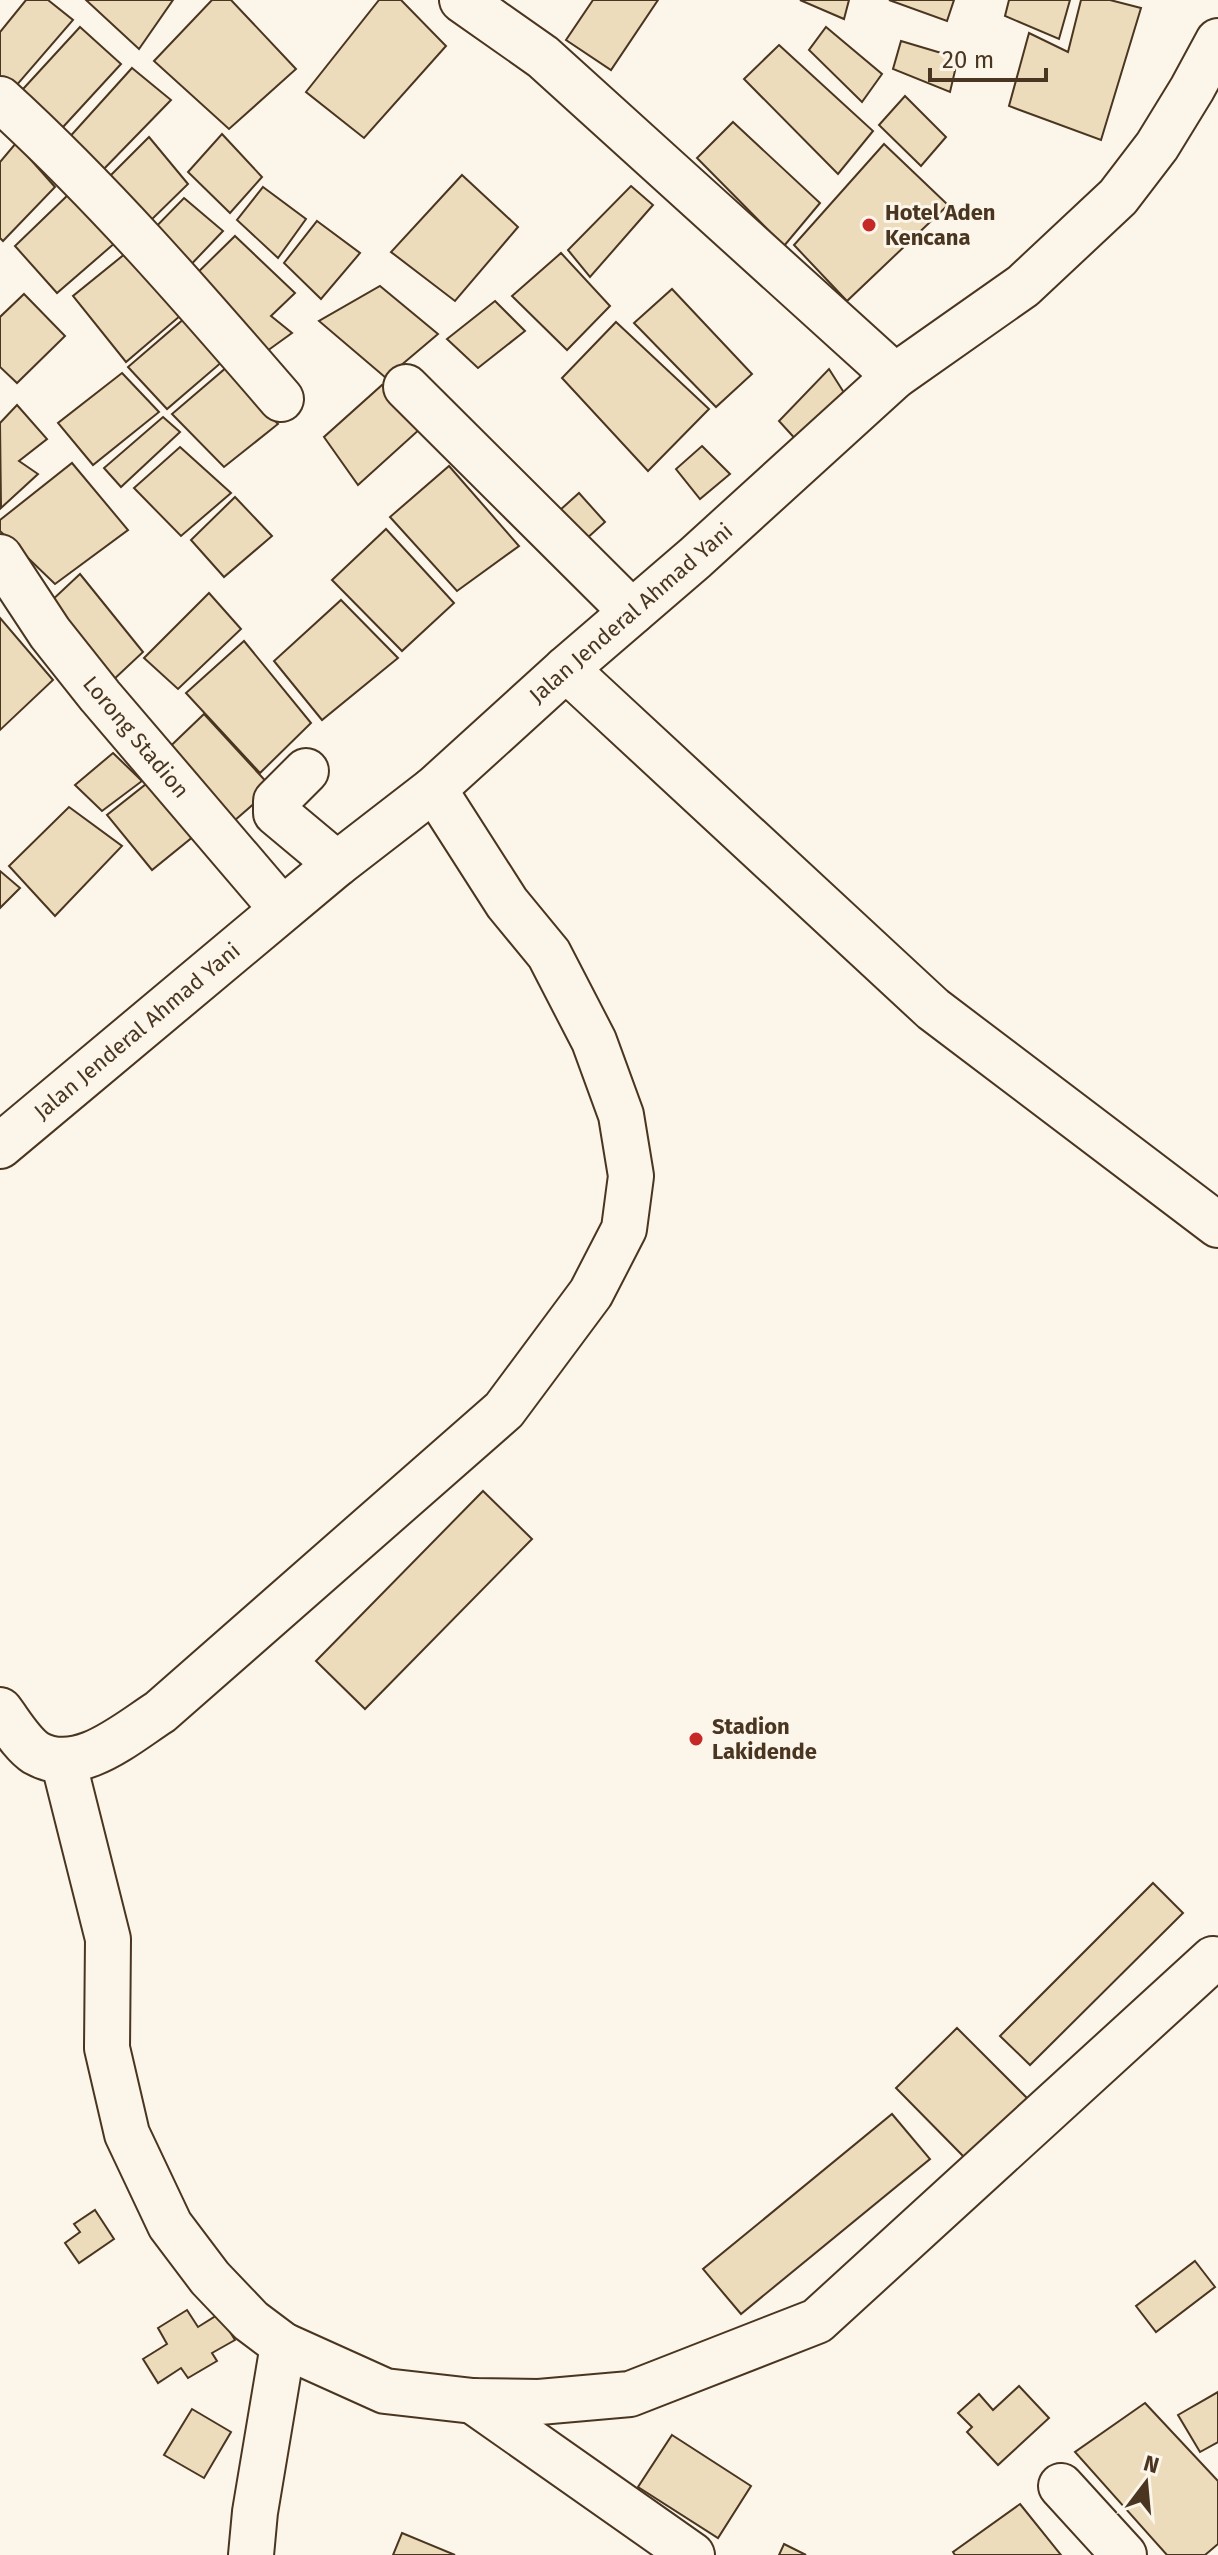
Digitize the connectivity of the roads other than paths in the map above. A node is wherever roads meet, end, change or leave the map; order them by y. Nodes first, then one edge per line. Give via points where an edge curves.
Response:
1 (462, 0) edge
2 (1218, 41) edge
3 (0, 99) edge
4 (895, 376) junction
5 (406, 387) dead end
6 (281, 399) dead end
7 (0, 557) edge
8 (632, 612) junction
9 (566, 669) junction
10 (306, 771) dead end
11 (434, 789) junction
12 (337, 864) junction
13 (282, 909) junction
14 (0, 1146) edge
15 (1218, 1225) edge
16 (0, 1710) edge
17 (63, 1760) junction
18 (1213, 1959) dead end
19 (283, 2345) junction
20 (473, 2401) junction
21 (1061, 2486) dead end
22 (251, 2555) edge
23 (692, 2555) edge
24 (1124, 2555) edge

1 - 4 main road via 543,57
2 - 4 main road, Jalan Jenderal Ahmad Yani via 1157,146 1118,197 1023,286
3 - 6 main road via 90,187
4 - 8 main road, Jalan Jenderal Ahmad Yani
5 - 8 main road
7 - 13 main road, Lorong Stadion via 100,696
8 - 9 main road, Jalan Jenderal Ahmad Yani
9 - 11 main road, Jalan Jenderal Ahmad Yani
9 - 15 main road via 933,1009
10 - 12 main road via 276,801 276,813
11 - 12 main road, Jalan Jenderal Ahmad Yani
11 - 17 main road via 507,903 549,954 594,1041 621,1115 631,1176 624,1229 591,1293 504,1410 160,1712 96,1753
12 - 13 main road, Jalan Jenderal Ahmad Yani
13 - 14 main road, Jalan Jenderal Ahmad Yani
16 - 17 main road via 36,1753
17 - 19 main road via 108,1939 107,2048 127,2134 178,2236 251,2321
18 - 20 main road via 817,2321 630,2394
19 - 20 main road via 385,2391
19 - 22 main road
20 - 23 main road
21 - 24 main road

